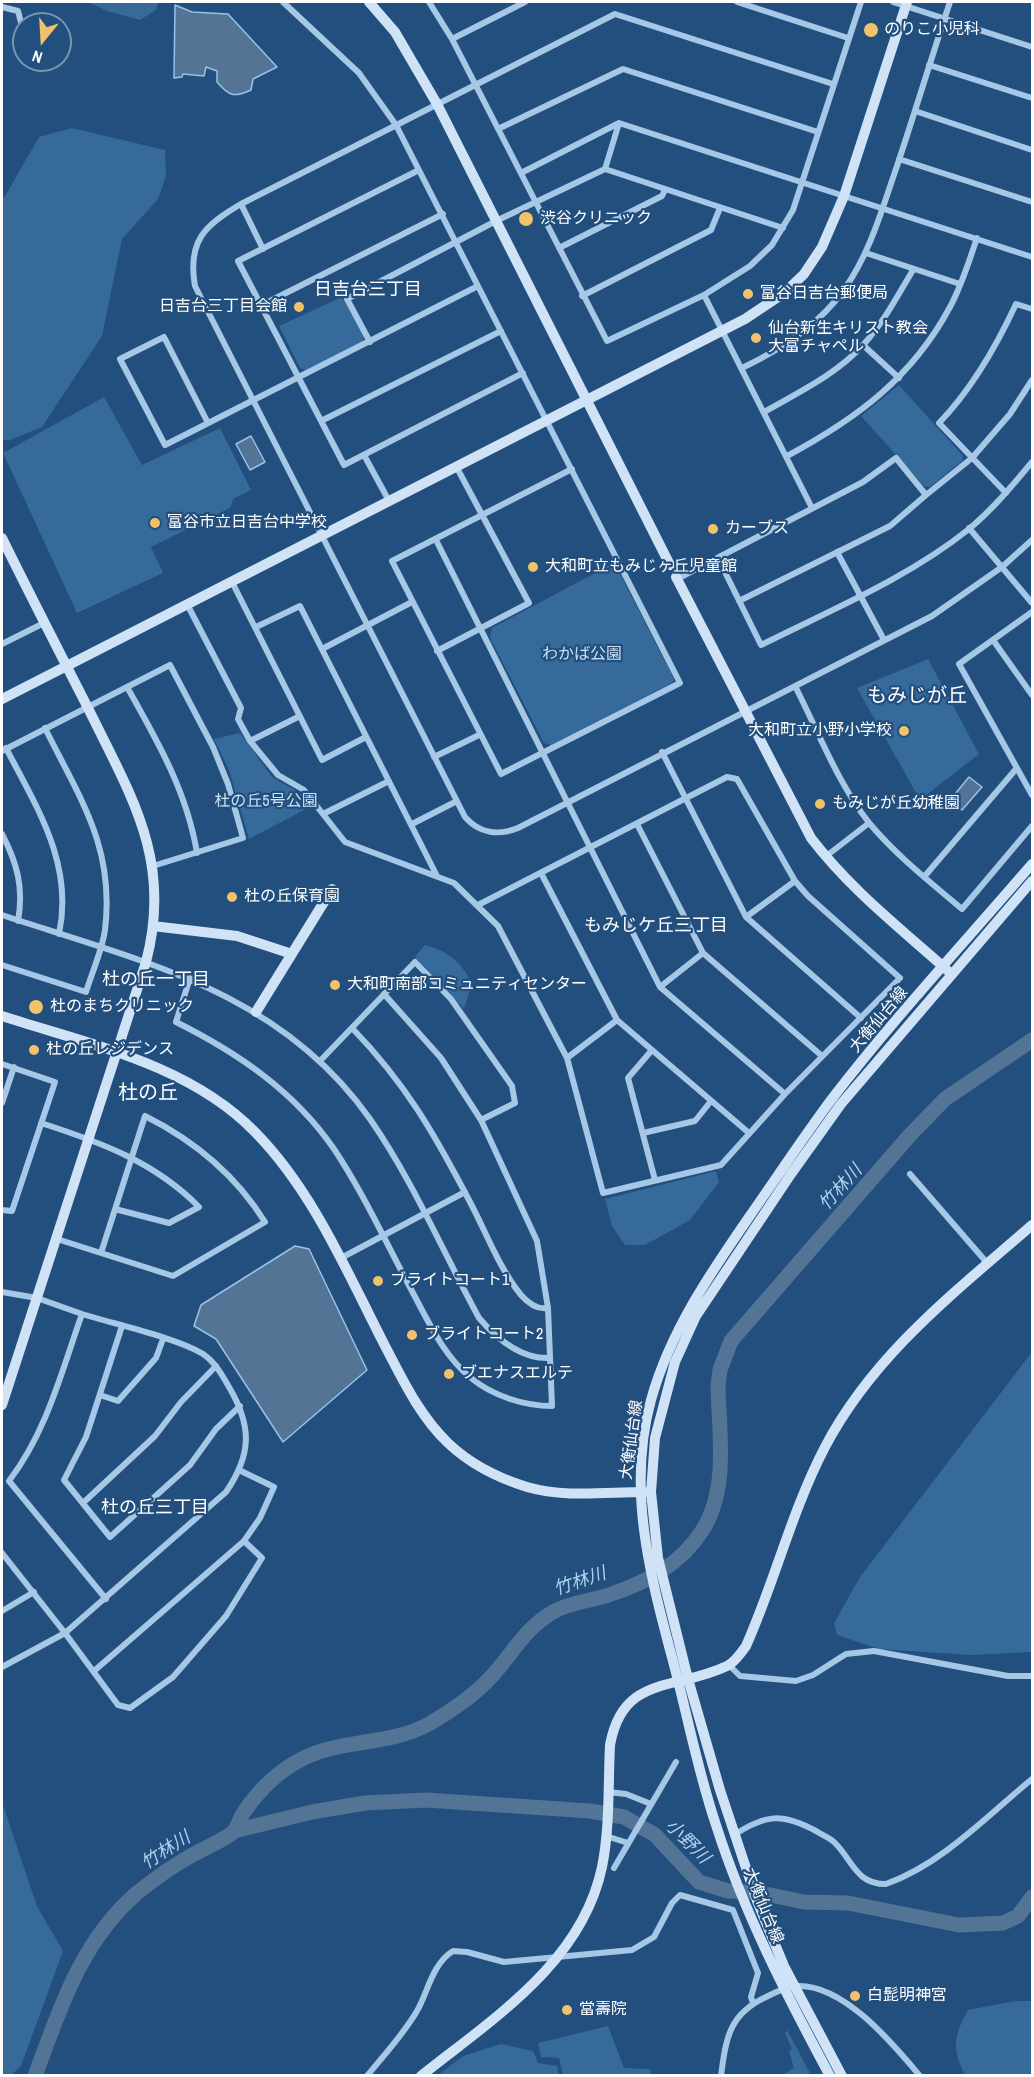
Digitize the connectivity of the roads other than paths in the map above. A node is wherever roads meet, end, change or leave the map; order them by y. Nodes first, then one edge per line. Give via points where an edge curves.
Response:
1 (283, 2) edge
2 (298, 2) edge
3 (369, 2) edge
4 (429, 2) edge
5 (525, 2) edge
6 (737, 2) edge
7 (861, 2) edge
8 (893, 2) edge
9 (950, 2) edge
10 (906, 3) edge
11 (2, 7) edge
12 (292, 9) junction
13 (18, 12) edge
14 (945, 18) junction
15 (848, 38) junction
16 (452, 39) junction
17 (1032, 47) edge
18 (929, 65) junction
19 (476, 84) junction
20 (833, 84) junction
21 (1032, 98) edge
22 (437, 104) junction
23 (915, 111) junction
24 (619, 123) junction
25 (396, 125) junction
26 (498, 129) junction
27 (818, 132) junction
28 (1032, 150) edge
29 (899, 159) junction
30 (605, 169) junction
31 (419, 170) junction
32 (521, 173) junction
33 (802, 182) junction
34 (666, 190) junction
35 (844, 196) junction
36 (534, 202) junction
37 (1032, 202) edge
38 (240, 204) junction
39 (720, 208) junction
40 (883, 208) junction
41 (443, 214) junction
42 (496, 221) junction
43 (783, 228) junction
44 (977, 238) junction
45 (458, 242) junction
46 (559, 248) junction
47 (263, 249) junction
48 (866, 253) junction
49 (1032, 256) edge
50 (913, 270) junction
51 (960, 284) junction
52 (478, 286) junction
53 (704, 295) junction
54 (582, 296) junction
55 (262, 305) junction
56 (1032, 309) edge
57 (723, 330) junction
58 (501, 331) junction
59 (370, 342) junction
60 (863, 345) junction
61 (742, 368) junction
62 (523, 373) junction
63 (299, 377) junction
64 (899, 378) junction
65 (1032, 380) edge
66 (587, 399) junction
67 (253, 400) junction
68 (764, 411) junction
69 (321, 421) junction
70 (547, 421) junction
71 (208, 423) junction
72 (364, 455) junction
73 (787, 456) junction
74 (972, 458) junction
75 (1032, 462) edge
76 (456, 466) junction
77 (572, 469) junction
78 (1006, 493) junction
79 (926, 495) junction
80 (389, 501) junction
81 (812, 508) junction
82 (483, 515) junction
83 (969, 528) junction
84 (323, 536) junction
85 (2, 538) edge
86 (436, 540) junction
87 (1032, 540) edge
88 (837, 552) junction
89 (718, 558) junction
90 (670, 565) dead end
91 (1002, 567) junction
92 (677, 578) joint
93 (232, 582) junction
94 (860, 595) junction
95 (739, 601) junction
96 (412, 602) junction
97 (187, 603) junction
98 (1032, 603) edge
99 (1032, 612) edge
100 (44, 623) junction
101 (368, 625) junction
102 (256, 627) junction
103 (481, 629) junction
104 (884, 640) junction
105 (993, 640) junction
106 (2, 643) edge
107 (322, 649) junction
108 (437, 651) junction
109 (67, 665) junction
110 (795, 686) junction
111 (127, 687) junction
112 (1032, 695) edge
113 (2, 699) edge
114 (87, 707) junction
115 (745, 711) junction
116 (300, 716) junction
117 (45, 728) junction
118 (479, 735) junction
119 (366, 737) junction
120 (249, 741) junction
121 (4, 749) edge
122 (544, 753) junction
123 (662, 753) junction
124 (434, 757) junction
125 (1016, 769) junction
126 (389, 781) junction
127 (1032, 795) edge
128 (686, 799) junction
129 (457, 801) junction
130 (568, 801) junction
131 (325, 813) junction
132 (869, 823) junction
133 (412, 824) junction
134 (637, 824) junction
135 (1032, 826) edge
136 (2, 834) edge
137 (589, 847) junction
138 (198, 853) junction
139 (825, 857) junction
140 (1032, 864) edge
141 (153, 866) junction
142 (541, 873) junction
143 (437, 876) junction
144 (924, 877) junction
145 (795, 881) junction
146 (1032, 881) edge
147 (332, 889) dead end
148 (478, 905) junction
149 (2, 915) edge
150 (746, 918) junction
151 (18, 921) junction
152 (153, 926) junction
153 (59, 934) junction
154 (100, 948) junction
155 (703, 953) junction
156 (292, 954) junction
157 (146, 962) junction
158 (2, 964) edge
159 (948, 970) junction
160 (190, 978) junction
161 (660, 987) junction
162 (384, 994) junction
163 (256, 1012) junction
164 (2, 1016) edge
165 (861, 1018) junction
166 (617, 1020) junction
167 (352, 1028) junction
168 (652, 1050) junction
169 (117, 1053) junction
170 (822, 1056) junction
171 (567, 1058) junction
172 (320, 1061) junction
173 (2, 1064) edge
174 (14, 1067) junction
175 (784, 1094) junction
176 (711, 1101) junction
177 (2, 1102) edge
178 (481, 1120) junction
179 (41, 1123) junction
180 (643, 1133) junction
181 (748, 1133) junction
182 (89, 1138) junction
183 (132, 1157) junction
184 (910, 1174) dead end
185 (656, 1180) junction
186 (465, 1192) junction
187 (115, 1209) junction
188 (2, 1210) edge
189 (425, 1213) junction
190 (1032, 1225) edge
191 (383, 1236) junction
192 (57, 1239) junction
193 (100, 1253) junction
194 (340, 1258) junction
195 (988, 1264) junction
196 (2, 1292) edge
197 (37, 1298) junction
198 (548, 1308) junction
199 (82, 1314) junction
200 (122, 1326) junction
201 (163, 1340) junction
202 (549, 1358) junction
203 (216, 1366) junction
204 (100, 1395) junction
205 (2, 1405) edge
206 (240, 1407) junction
207 (241, 1471) junction
208 (645, 1492) junction
209 (83, 1503) junction
210 (244, 1541) junction
211 (2, 1554) edge
212 (34, 1592) junction
213 (106, 1599) junction
214 (2, 1611) edge
215 (64, 1633) junction
216 (729, 1665) junction
217 (2, 1667) edge
218 (94, 1671) junction
219 (1032, 1676) edge
220 (683, 1680) junction
221 (676, 1762) dead end
222 (1032, 1779) edge
223 (607, 1796) junction
224 (650, 1807) junction
225 (606, 1832) junction
226 (734, 1835) junction
227 (628, 1843) junction
228 (614, 1868) dead end
229 (559, 1956) junction
230 (795, 1986) junction
231 (784, 1990) junction
232 (753, 2003) junction
233 (367, 2076) edge
234 (421, 2076) edge
235 (721, 2076) edge
236 (830, 2076) edge
237 (842, 2076) edge
238 (920, 2076) edge

1 - 12 street
2 - 12 street
3 - 22 street via 395,32
4 - 16 street
5 - 16 street
6 - 15 street
7 - 15 street
8 - 10 street
9 - 14 street
10 - 14 street
10 - 35 street
11 - 13 street
12 - 25 street via 359,73
14 - 17 street
14 - 18 street
15 - 20 street
16 - 19 street
18 - 21 street
18 - 23 street
19 - 20 street via 615,14
19 - 22 street
19 - 26 street
20 - 27 street
22 - 25 street
22 - 42 street
23 - 28 street
23 - 29 street
24 - 30 street
24 - 32 street
24 - 33 street
25 - 31 street
25 - 38 street
26 - 27 street via 623,69
26 - 32 street
27 - 33 street
29 - 37 street
29 - 40 street
30 - 34 street
30 - 36 street
31 - 41 street
31 - 47 street
32 - 36 street
33 - 35 street
33 - 43 street
34 - 39 street
34 - 46 street via 662,196
35 - 40 street
35 - 57 street via 822,247 804,274 772,302
36 - 42 street
36 - 46 street
38 - 47 street
38 - 67 street via 212,220 203,232 193,273 195,286
39 - 43 street
39 - 54 street via 711,231
40 - 44 street
40 - 48 street
41 - 45 street
41 - 55 street
42 - 45 street
42 - 66 street
43 - 53 street via 759,259
44 - 49 street
44 - 51 street
45 - 52 street
45 - 59 street via 347,299
46 - 54 street
47 - 55 street via 238,261
48 - 50 street
48 - 61 street via 842,293 824,312 782,347
50 - 51 street
50 - 60 street
51 - 64 street via 949,308
52 - 58 street
52 - 59 street
53 - 54 street via 607,341
53 - 57 street
55 - 63 street
56 - 74 street via 1016,304 992,352 939,423
57 - 61 street
57 - 66 street
58 - 62 street
58 - 69 street
59 - 63 street
60 - 64 street
60 - 68 street via 812,385
61 - 68 street
62 - 70 street
62 - 72 street
63 - 67 street
63 - 69 street
64 - 73 street via 837,429
65 - 74 street via 1010,414
66 - 70 street
66 - 90 street
67 - 71 street
67 - 84 street
68 - 73 street
69 - 72 street via 344,465
70 - 76 street
70 - 77 street
71 - 71 street via 164,337 120,359 165,445
72 - 80 street
73 - 81 street
74 - 78 street
74 - 79 street
75 - 78 street
76 - 80 street
76 - 82 street
77 - 82 street
77 - 122 street via 680,683
78 - 83 street
79 - 81 street via 896,458 863,482
79 - 88 street via 890,526
80 - 84 street
81 - 89 street
82 - 86 street
82 - 103 street via 530,603
83 - 91 street
83 - 94 street via 922,561
84 - 93 street
84 - 101 street
85 - 100 street
86 - 96 street via 392,561
86 - 103 street
87 - 91 street
88 - 94 street
88 - 95 street
89 - 92 street
89 - 95 street
91 - 98 street
91 - 104 street via 932,616
92 - 115 street
93 - 97 street
93 - 102 street
94 - 95 street via 761,645
94 - 104 street
96 - 101 street
96 - 108 street
97 - 109 street
97 - 120 street via 241,708 238,719
99 - 105 street
100 - 106 street
100 - 109 street
101 - 107 street
101 - 124 street
102 - 107 street via 300,606
102 - 116 street
103 - 108 street
103 - 122 street
104 - 110 street
105 - 112 street
105 - 125 street via 959,664
107 - 119 street
108 - 118 street
109 - 113 street
109 - 114 street
110 - 115 street
110 - 132 street via 851,796
111 - 114 street
111 - 138 street via 182,795
111 - 138 street via 170,665 213,747 243,838
114 - 117 street
114 - 141 street via 129,789
115 - 123 street
115 - 139 street via 797,816
116 - 119 street via 322,760
116 - 120 street
117 - 121 street
117 - 154 street via 94,824 103,856 107,886 105,932
118 - 122 street via 501,774
118 - 124 street
119 - 126 street
120 - 131 street via 278,775 304,790
121 - 153 street via 56,849 64,890
122 - 130 street
123 - 128 street
123 - 130 street
124 - 129 street
125 - 127 street
125 - 144 street
126 - 131 street
126 - 133 street
128 - 134 street
128 - 145 street via 728,777 737,779
128 - 150 street
129 - 130 street via 472,825 495,833 518,828
129 - 133 street
130 - 137 street
131 - 143 street via 345,842
132 - 139 street
132 - 144 street
133 - 143 street
134 - 137 street
134 - 155 street
135 - 144 street via 962,909
136 - 151 street via 19,874 22,898
137 - 142 street
137 - 161 street
138 - 141 street
139 - 159 street via 867,900
140 - 159 street, 大衡仙台線
141 - 152 street
142 - 148 street
142 - 166 street
143 - 148 street via 454,883
145 - 150 street
145 - 165 street via 900,978
146 - 159 street, 大衡仙台線
147 - 156 street
148 - 171 street via 498,926
149 - 151 street
150 - 165 street
151 - 153 street
152 - 156 street via 237,936
152 - 157 street
153 - 154 street
154 - 157 street
154 - 158 street via 86,992
155 - 161 street
155 - 170 street
156 - 163 street
157 - 160 street
157 - 169 street
159 - 208 street, 大衡仙台線 via 819,1133 696,1317 675,1362 661,1409
160 - 163 street
160 - 191 street via 176,1022 221,1044 289,1097 333,1149
161 - 175 street
162 - 167 street
162 - 178 street via 441,1058
162 - 178 street via 416,962 465,1017 512,1086 514,1103
163 - 172 street
164 - 169 street
165 - 170 street
166 - 168 street
166 - 171 street
167 - 172 street
167 - 186 street via 401,1083
168 - 176 street
168 - 180 street via 628,1078
169 - 182 street
169 - 194 street via 193,1084 254,1130 289,1173
170 - 175 street
171 - 185 street via 603,1193
172 - 189 street via 368,1117
173 - 174 street
174 - 177 street
174 - 179 street via 55,1082
175 - 181 street
176 - 180 street via 695,1121
176 - 181 street
178 - 198 street via 537,1241
179 - 182 street
179 - 188 street via 12,1211
180 - 185 street
181 - 185 street via 721,1164
182 - 183 street
182 - 192 street
183 - 187 street
183 - 187 street via 181,1188 199,1207 169,1223
183 - 193 street via 145,1116 173,1130 218,1164 265,1222 173,1276
184 - 195 street
186 - 189 street
186 - 198 street via 522,1297 541,1309
187 - 193 street
189 - 191 street
189 - 202 street via 479,1318 492,1334 523,1353
190 - 195 street
191 - 194 street
191 - 202 street via 443,1348 471,1378 502,1396 552,1406
192 - 193 street
192 - 197 street
194 - 208 street via 412,1397 438,1432 466,1457 506,1479 547,1491
195 - 216 street via 910,1332 848,1409 807,1487 746,1646
196 - 197 street
197 - 199 street
197 - 205 street
198 - 202 street
199 - 200 street
199 - 213 street via 44,1424 9,1481
200 - 201 street
200 - 204 street
201 - 203 street via 204,1354
201 - 204 street via 156,1358 118,1401
203 - 206 street
203 - 209 street via 155,1436
204 - 209 street via 86,1437 64,1480
206 - 207 street via 246,1423
206 - 209 street via 216,1429 190,1465 110,1537
207 - 210 street via 274,1487
207 - 213 street via 226,1492
208 - 220 street, 大衡仙台線 via 653,1561
210 - 218 street
210 - 218 street via 262,1558 226,1616 173,1677 130,1708 118,1705
211 - 212 street
212 - 214 street
212 - 215 street
213 - 215 street
215 - 217 street
215 - 218 street
216 - 219 street via 740,1676 796,1681 846,1654 874,1650 1008,1676
216 - 220 street
220 - 223 street via 646,1690 621,1712 610,1745
220 - 226 street, 大衡仙台線
220 - 231 street, 大衡仙台線 via 701,1775 744,1900
221 - 224 street
222 - 226 street via 947,1850 886,1884 859,1876 835,1842 796,1822 770,1817
223 - 224 street via 626,1794
223 - 225 street
224 - 227 street
225 - 227 street
225 - 229 street via 598,1881 577,1929
226 - 230 street, 大衡仙台線 via 757,1901
227 - 228 street
229 - 232 street via 642,1947 654,1938 680,1895 733,1910 758,1973
229 - 233 street via 504,1962 467,1952 447,1955 437,1967 416,2012
229 - 234 street via 516,2001
230 - 231 street
230 - 237 street, 大衡仙台線
230 - 238 street via 823,1991 844,2002 885,2035
231 - 232 street
231 - 236 street, 大衡仙台線
232 - 235 street via 731,2028

